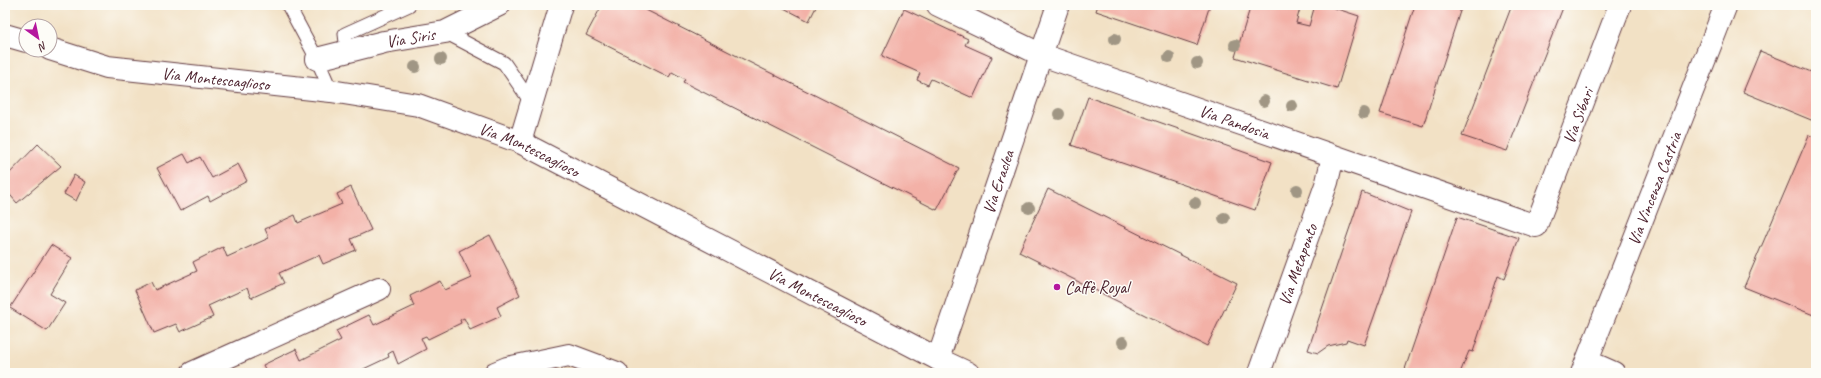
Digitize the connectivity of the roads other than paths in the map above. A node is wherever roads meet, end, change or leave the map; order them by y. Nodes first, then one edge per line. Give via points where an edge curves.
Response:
1 (288, 5) edge
2 (409, 5) edge
3 (499, 5) edge
4 (561, 5) edge
5 (938, 5) edge
6 (1058, 5) edge
7 (1620, 5) edge
8 (1726, 5) edge
9 (445, 32) junction
10 (5, 35) edge
11 (18, 39) edge
12 (347, 51) junction
13 (58, 52) edge
14 (1042, 55) junction
15 (317, 59) junction
16 (330, 91) junction
17 (530, 102) junction
18 (520, 142) junction
19 (1333, 156) junction
20 (1536, 226) joint
21 (379, 289) dead end
22 (938, 359) junction
23 (1584, 367) edge
24 (192, 373) edge
25 (495, 373) edge
26 (618, 373) edge
27 (968, 373) edge
28 (1258, 373) edge
29 (1614, 373) edge

1 - 15 lane
2 - 12 lane via 346,34
3 - 9 street, Via Siris
4 - 17 street
5 - 14 street, Via Pandosia
6 - 14 street, Via Eraclea
7 - 20 street, Via Sibari
8 - 23 street, Via Vincenza Castria
9 - 12 street, Via Siris
9 - 17 lane via 504,64
10 - 11 street
12 - 15 street, Via Siris
13 - 16 street, Via Montescaglioso via 107,67
14 - 19 street, Via Pandosia
14 - 22 street, Via Eraclea
15 - 16 lane
16 - 18 street, Via Montescaglioso via 418,105
17 - 18 street
18 - 22 street, Via Montescaglioso
19 - 20 street, Via Pandosia
19 - 28 street, Via Metaponto via 1327,182
21 - 24 street
22 - 27 street, Via Montescaglioso
23 - 29 street
25 - 26 street via 507,368 569,355

